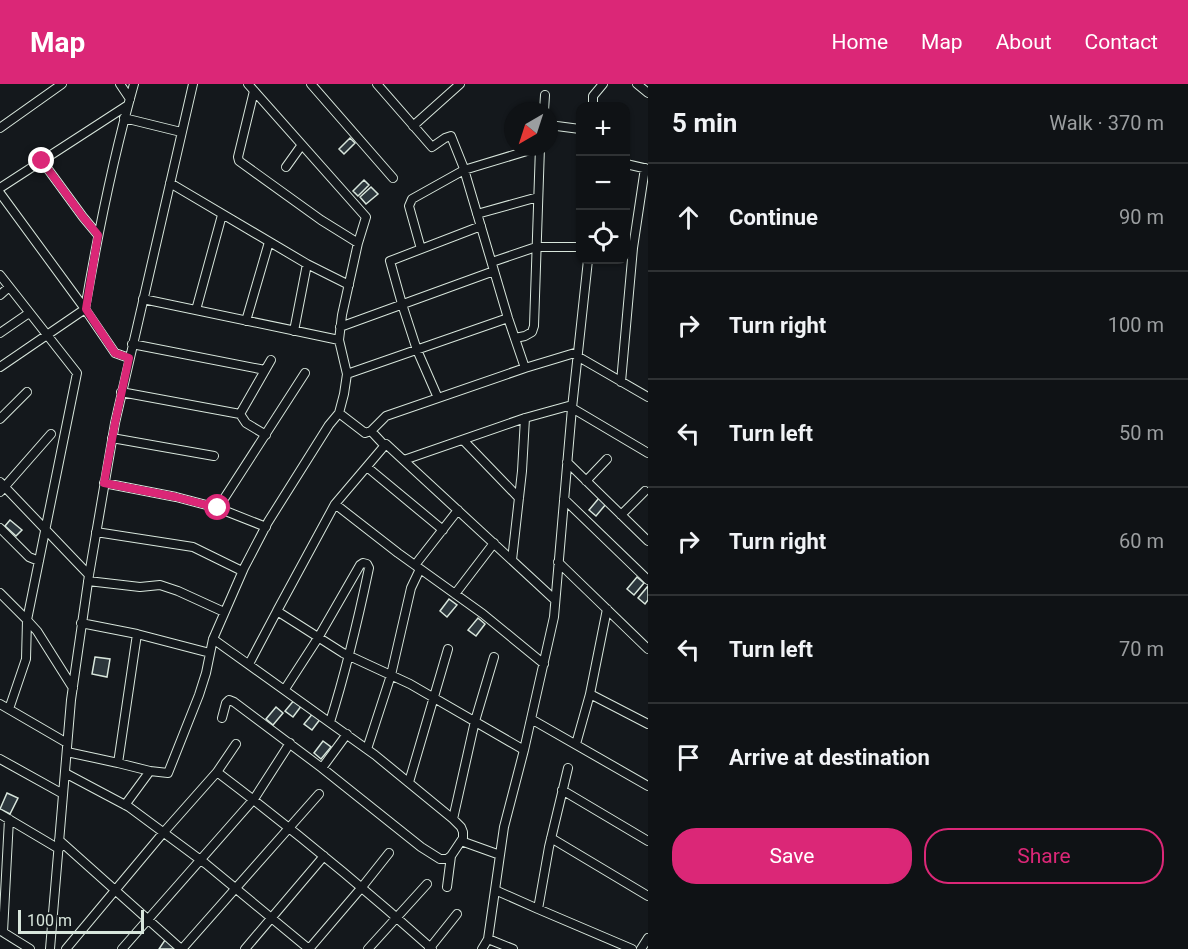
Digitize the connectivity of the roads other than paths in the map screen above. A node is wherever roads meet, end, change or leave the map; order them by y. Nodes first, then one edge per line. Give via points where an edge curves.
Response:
1 (62, 84) edge
2 (120, 84) edge
3 (134, 84) edge
4 (193, 84) edge
5 (248, 84) edge
6 (311, 84) edge
7 (377, 84) edge
8 (460, 84) edge
9 (603, 84) edge
10 (637, 84) edge
11 (254, 91) junction
12 (648, 93) edge
13 (545, 95) dead end
14 (129, 102) junction
15 (545, 102) edge
16 (593, 102) edge
17 (124, 118) junction
18 (413, 126) junction
19 (558, 126) edge
20 (0, 128) edge
21 (576, 128) edge
22 (181, 132) junction
23 (301, 146) junction
24 (510, 156) edge
25 (540, 156) edge
26 (42, 161) junction
27 (630, 165) edge
28 (286, 167) dead end
29 (647, 169) edge
30 (464, 170) junction
31 (393, 178) dead end
32 (170, 183) junction
33 (0, 190) edge
34 (538, 197) junction
35 (477, 213) junction
36 (222, 215) junction
37 (481, 226) junction
38 (98, 235) junction
39 (269, 242) junction
40 (358, 243) junction
41 (536, 247) junction
42 (576, 247) edge
43 (421, 249) junction
44 (492, 262) junction
45 (307, 264) junction
46 (588, 264) edge
47 (494, 271) junction
48 (0, 275) edge
49 (349, 285) junction
50 (9, 287) junction
51 (0, 295) edge
52 (143, 299) junction
53 (402, 304) junction
54 (86, 309) junction
55 (196, 310) junction
56 (29, 313) junction
57 (508, 318) junction
58 (246, 321) junction
59 (340, 327) junction
60 (294, 331) junction
61 (0, 333) edge
62 (47, 336) junction
63 (515, 338) junction
64 (339, 340) junction
65 (132, 344) junction
66 (417, 350) junction
67 (577, 354) junction
68 (129, 358) junction
69 (271, 360) dead end
70 (0, 367) edge
71 (525, 368) junction
72 (265, 370) junction
73 (305, 373) dead end
74 (347, 374) junction
75 (621, 382) junction
76 (27, 392) dead end
77 (122, 392) junction
78 (648, 397) edge
79 (438, 398) junction
80 (572, 406) junction
81 (339, 413) junction
82 (240, 414) junction
83 (0, 418) edge
84 (525, 418) junction
85 (371, 431) junction
86 (51, 434) dead end
87 (266, 435) junction
88 (112, 438) junction
89 (463, 440) junction
90 (385, 446) junction
91 (648, 453) edge
92 (214, 456) dead end
93 (607, 459) dead end
94 (404, 460) junction
95 (567, 462) junction
96 (367, 467) junction
97 (586, 481) junction
98 (104, 483) junction
99 (2, 487) edge
100 (645, 491) dead end
101 (519, 498) junction
102 (564, 499) junction
103 (335, 504) junction
104 (218, 508) junction
105 (458, 510) junction
106 (621, 515) junction
107 (266, 527) junction
108 (0, 528) edge
109 (46, 530) junction
110 (442, 530) junction
111 (96, 532) junction
112 (648, 541) edge
113 (494, 543) junction
114 (512, 560) junction
115 (39, 561) junction
116 (558, 562) junction
117 (417, 567) junction
118 (242, 571) junction
119 (88, 578) junction
120 (648, 580) edge
121 (0, 593) edge
122 (455, 594) junction
123 (555, 600) junction
124 (607, 609) junction
125 (277, 611) junction
126 (224, 612) junction
127 (27, 620) junction
128 (81, 623) junction
129 (137, 634) junction
130 (318, 638) junction
131 (213, 639) junction
132 (448, 649) dead end
133 (648, 649) edge
134 (210, 654) junction
135 (349, 656) junction
136 (494, 657) dead end
137 (249, 664) junction
138 (544, 664) junction
139 (391, 675) junction
140 (73, 688) junction
141 (285, 689) junction
142 (590, 694) junction
143 (434, 698) junction
144 (0, 704) edge
145 (9, 709) junction
146 (222, 718) dead end
147 (531, 719) junction
148 (475, 721) junction
149 (330, 722) junction
150 (648, 724) edge
151 (346, 734) junction
152 (290, 743) junction
153 (236, 744) dead end
154 (576, 744) junction
155 (67, 748) junction
156 (367, 749) junction
157 (524, 750) junction
158 (0, 759) edge
159 (118, 763) junction
160 (322, 768) junction
161 (568, 768) dead end
162 (150, 771) junction
163 (217, 772) junction
164 (65, 773) junction
165 (409, 782) junction
166 (648, 786) edge
167 (562, 790) junction
168 (63, 794) junction
169 (319, 794) dead end
170 (254, 799) junction
171 (125, 805) junction
172 (0, 814) edge
173 (9, 819) junction
174 (453, 819) junction
175 (290, 828) junction
176 (163, 833) junction
177 (551, 838) junction
178 (59, 840) junction
179 (461, 841) junction
180 (648, 841) edge
181 (58, 849) junction
182 (389, 853) dead end
183 (500, 855) junction
184 (324, 856) junction
185 (451, 856) junction
186 (200, 860) junction
187 (427, 884) dead end
188 (362, 887) junction
189 (447, 887) dead end
190 (236, 889) junction
191 (115, 890) junction
192 (495, 890) junction
193 (648, 896) edge
194 (538, 909) junction
195 (457, 914) dead end
196 (396, 917) junction
197 (271, 918) junction
198 (148, 919) junction
199 (2, 931) edge
200 (648, 938) edge
201 (488, 939) junction
202 (307, 948) edge
203 (431, 948) edge
204 (30, 949) edge
205 (50, 949) edge
206 (66, 949) edge
207 (122, 949) edge
208 (182, 949) edge
209 (244, 949) edge
210 (368, 949) edge
211 (482, 949) edge
212 (513, 949) edge
213 (632, 949) edge
214 (641, 949) edge

1 - 20 street
2 - 14 street
3 - 14 street
4 - 22 street
5 - 11 street
6 - 31 street
7 - 18 street
8 - 18 street
9 - 16 street
10 - 12 street
11 - 23 street
11 - 40 street via 239,161
13 - 15 street
14 - 17 street
14 - 26 street
17 - 22 street
17 - 38 street
18 - 30 street via 432,147 451,136
19 - 21 street
22 - 32 street
23 - 28 street
23 - 40 street via 366,217
24 - 30 street
25 - 34 street
26 - 33 street
26 - 38 street
27 - 29 street
29 - 75 street via 633,248
30 - 35 street
30 - 43 street via 410,202
32 - 36 street
32 - 52 street
33 - 54 street
34 - 35 street
34 - 41 street
35 - 37 street
36 - 39 street
36 - 55 street
37 - 43 street
37 - 44 street
38 - 54 street
39 - 45 street
39 - 58 street
40 - 49 street
41 - 42 street
41 - 44 street
41 - 63 street via 534,326 532,332
43 - 53 street via 390,261
44 - 47 street
45 - 49 street
45 - 60 street
46 - 67 street
47 - 53 street
47 - 57 street
48 - 50 street
49 - 59 street
50 - 51 street
50 - 56 street
52 - 55 street
52 - 65 street
53 - 59 street
53 - 66 street
54 - 62 street
54 - 68 street via 115,353
55 - 58 street
56 - 61 street
56 - 62 street
57 - 63 street
57 - 66 street
58 - 60 street
59 - 64 street
60 - 64 street
62 - 70 street
62 - 109 street via 77,373
63 - 71 street
64 - 74 street
65 - 68 street
65 - 72 street
66 - 74 street
66 - 79 street
67 - 71 street
67 - 75 street
67 - 80 street
68 - 77 street
69 - 72 street
71 - 79 street
72 - 82 street
73 - 87 street
74 - 81 street
75 - 78 street
76 - 83 street
77 - 82 street
77 - 88 street
79 - 85 street via 386,416
80 - 84 street
80 - 91 street
80 - 95 street
81 - 85 street via 365,433
81 - 107 street
82 - 87 street via 246,423
84 - 89 street
84 - 101 street
85 - 90 street
86 - 99 street
87 - 104 street
88 - 92 street
88 - 98 street
89 - 94 street
89 - 101 street
90 - 94 street
90 - 96 street
93 - 97 street
94 - 105 street
95 - 97 street
95 - 102 street
96 - 103 street
96 - 110 street
97 - 106 street
98 - 104 street
98 - 111 street
99 - 109 street
100 - 106 street
101 - 114 street
102 - 116 street
102 - 120 street
103 - 117 street
103 - 125 street
104 - 107 street
105 - 110 street
105 - 113 street
106 - 112 street
107 - 118 street
108 - 115 street via 29,557
109 - 115 street
109 - 119 street
110 - 117 street
111 - 118 street via 193,547
111 - 119 street
113 - 114 street
113 - 122 street
114 - 123 street
115 - 127 street
116 - 123 street
116 - 124 street
117 - 122 street
117 - 139 street
118 - 126 street
119 - 126 street via 140,587 160,585
119 - 128 street
121 - 127 street
122 - 138 street
123 - 138 street
124 - 133 street
124 - 142 street
125 - 130 street
125 - 137 street
126 - 131 street
127 - 140 street
127 - 145 street via 26,660
128 - 129 street
128 - 140 street
129 - 134 street
129 - 159 street
130 - 135 street
130 - 135 street via 360,565 367,564
130 - 141 street
131 - 134 street
131 - 137 street
132 - 143 street
134 - 162 street via 199,695 168,773
135 - 139 street
135 - 149 street
136 - 148 street
137 - 141 street
138 - 147 street
139 - 143 street
139 - 156 street
140 - 155 street
141 - 149 street
142 - 150 street
142 - 154 street
143 - 148 street
143 - 165 street
144 - 145 street
145 - 155 street
146 - 152 street via 229,700
147 - 154 street
147 - 157 street
148 - 157 street
148 - 174 street
149 - 151 street
151 - 156 street
151 - 160 street
152 - 160 street
152 - 170 street
153 - 163 street
154 - 166 street
155 - 159 street
155 - 164 street
156 - 165 street
157 - 183 street
158 - 168 street
159 - 162 street
160 - 185 street via 421,847 440,859
161 - 167 street
162 - 171 street
163 - 170 street
163 - 176 street
164 - 168 street
164 - 171 street
165 - 174 street
167 - 177 street
167 - 180 street
168 - 178 street
169 - 175 street
170 - 175 street
170 - 186 street
171 - 176 street
172 - 173 street
173 - 181 street
173 - 199 street
174 - 179 street via 463,832
175 - 184 street
175 - 190 street
176 - 186 street
176 - 191 street
177 - 193 street
177 - 194 street
178 - 181 street
178 - 191 street
179 - 183 street
179 - 185 street
181 - 205 street
182 - 188 street
183 - 192 street
184 - 188 street
184 - 197 street
185 - 189 street
186 - 190 street
186 - 198 street
187 - 196 street
188 - 196 street
188 - 202 street
190 - 197 street
190 - 208 street
191 - 198 street
191 - 206 street
192 - 194 street
192 - 201 street
194 - 213 street
195 - 203 street
196 - 203 street
196 - 210 street
197 - 202 street
197 - 209 street
198 - 207 street
198 - 208 street
199 - 204 street
200 - 214 street
201 - 211 street
201 - 212 street

